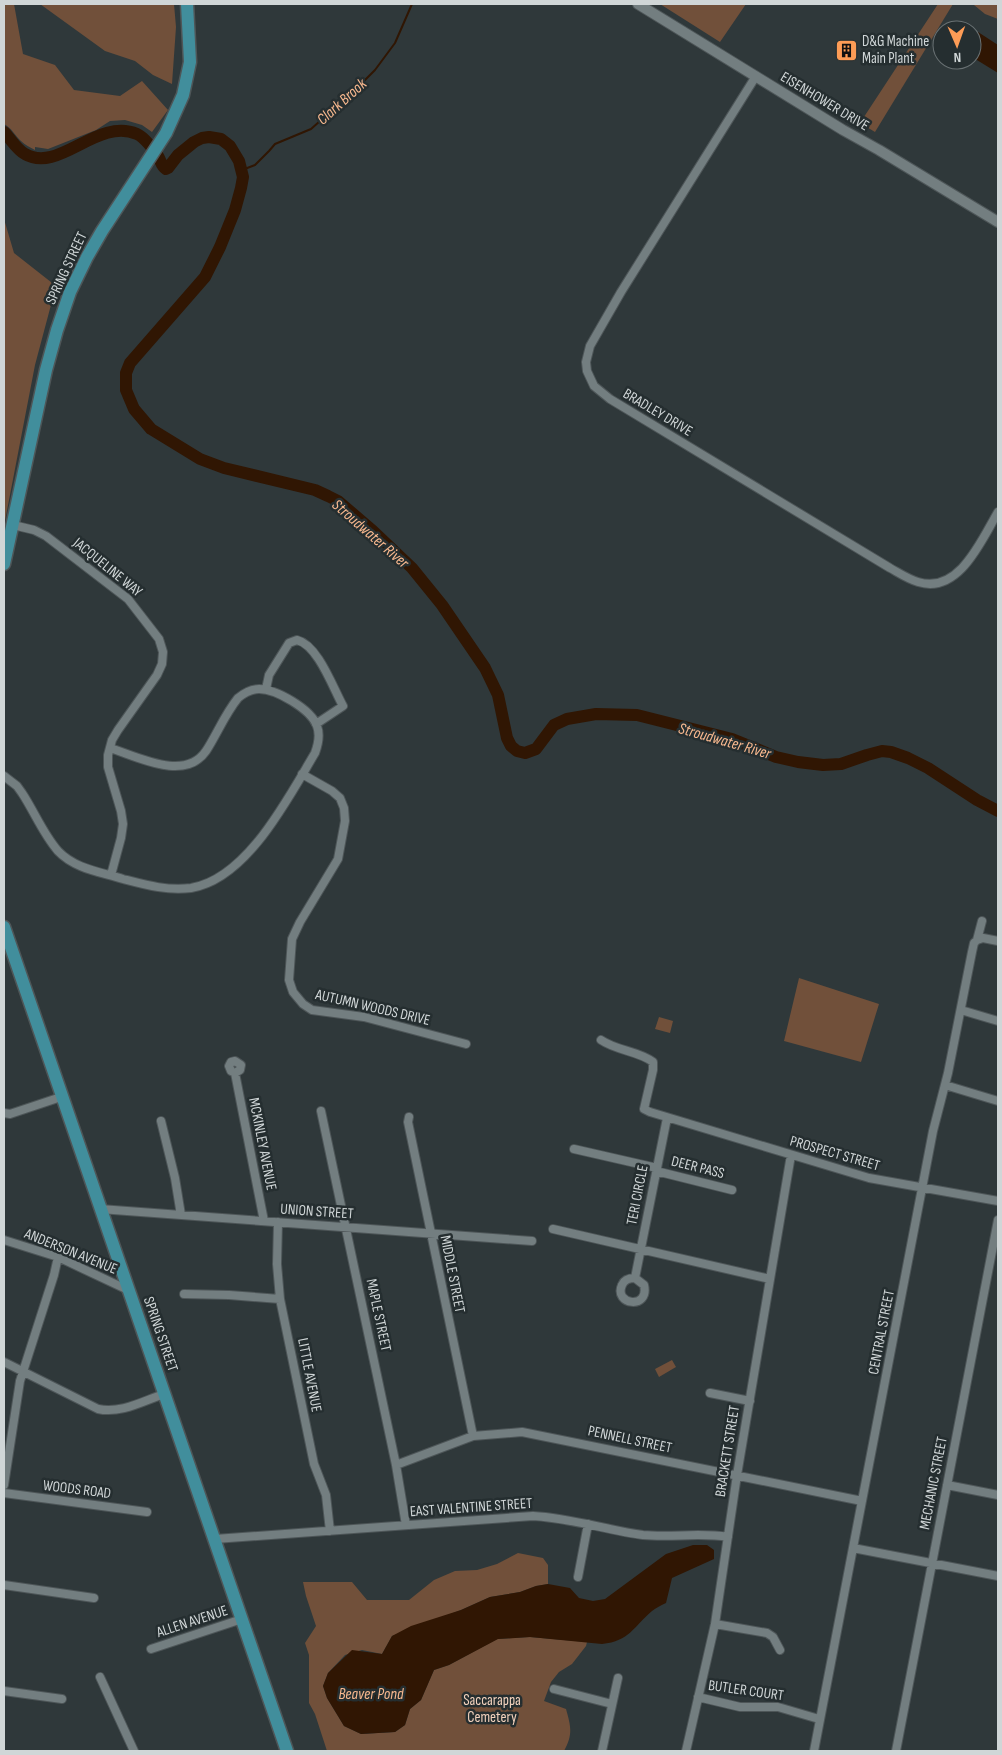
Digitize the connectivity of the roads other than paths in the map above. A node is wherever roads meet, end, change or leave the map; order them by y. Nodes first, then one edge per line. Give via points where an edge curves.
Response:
1 (187, 4) edge
2 (638, 4) edge
3 (756, 76) junction
4 (998, 222) edge
5 (998, 512) edge
6 (13, 524) junction
7 (4, 564) edge
8 (266, 689) junction
9 (316, 724) junction
10 (110, 748) junction
11 (302, 774) junction
12 (4, 776) edge
13 (111, 875) junction
14 (982, 921) dead end
15 (4, 927) edge
16 (977, 940) junction
17 (998, 941) edge
18 (961, 1010) junction
19 (998, 1021) edge
20 (601, 1040) dead end
21 (466, 1044) dead end
22 (235, 1073) dead end
23 (944, 1085) junction
24 (61, 1097) junction
25 (998, 1100) edge
26 (321, 1112) dead end
27 (4, 1113) edge
28 (409, 1117) dead end
29 (667, 1118) junction
30 (161, 1120) dead end
31 (574, 1149) dead end
32 (791, 1155) junction
33 (657, 1169) junction
34 (923, 1188) junction
35 (732, 1190) dead end
36 (998, 1201) edge
37 (100, 1210) junction
38 (181, 1215) junction
39 (998, 1220) edge
40 (264, 1221) junction
41 (278, 1222) junction
42 (345, 1227) junction
43 (553, 1229) dead end
44 (430, 1233) junction
45 (4, 1240) edge
46 (532, 1241) dead end
47 (641, 1248) junction
48 (58, 1258) junction
49 (635, 1278) dead end
50 (770, 1279) junction
51 (128, 1290) junction
52 (184, 1294) dead end
53 (280, 1299) junction
54 (4, 1362) edge
55 (23, 1372) junction
56 (710, 1393) dead end
57 (164, 1394) junction
58 (750, 1401) junction
59 (473, 1436) junction
60 (396, 1465) junction
61 (737, 1474) junction
62 (4, 1485) edge
63 (947, 1485) junction
64 (4, 1493) edge
65 (998, 1495) edge
66 (862, 1501) junction
67 (146, 1512) dead end
68 (588, 1524) junction
69 (406, 1525) junction
70 (330, 1531) junction
71 (728, 1538) junction
72 (214, 1539) junction
73 (853, 1548) junction
74 (932, 1564) junction
75 (998, 1576) edge
76 (578, 1577) dead end
77 (4, 1585) edge
78 (94, 1598) dead end
79 (242, 1619) junction
80 (715, 1624) junction
81 (151, 1649) dead end
82 (780, 1650) dead end
83 (100, 1677) dead end
84 (618, 1678) dead end
85 (554, 1689) dead end
86 (4, 1691) edge
87 (698, 1697) junction
88 (62, 1699) dead end
89 (612, 1704) junction
90 (819, 1719) junction
91 (134, 1751) edge
92 (287, 1751) edge
93 (602, 1751) edge
94 (686, 1751) edge
95 (814, 1751) edge
96 (896, 1751) edge

1 - 6 main road, SPRING STREET via 190,62 183,95 175,117 102,231 70,292 46,370
2 - 3 street, EISENHOWER DRIVE
3 - 4 street, EISENHOWER DRIVE
3 - 5 street, BRADLEY DRIVE via 590,346 586,362 590,379 610,399 917,582 940,582 959,572
6 - 7 main road, SPRING STREET
6 - 10 street, JACQUELINE WAY via 46,536 122,594 159,639 163,652 160,670 118,730
8 - 9 street via 303,709
8 - 9 street via 269,674 289,643 298,640 308,645 343,706
8 - 10 street via 254,689 238,698 205,752 187,765 163,765
9 - 11 street via 317,748
10 - 13 street, JACQUELINE WAY via 108,767 123,824
11 - 13 street via 266,832 235,867 215,880 175,889
11 - 21 street, AUTUMN WOODS DRIVE via 340,798 345,815 338,859 292,939 289,980 293,992 312,1010 364,1016
12 - 13 street via 22,793 62,854 80,866
14 - 16 street, CENTRAL STREET
15 - 24 main road, SPRING STREET
16 - 17 street
16 - 18 street, CENTRAL STREET
18 - 19 street
18 - 23 street, CENTRAL STREET
20 - 29 street, PROSPECT STREET via 653,1062 644,1109
22 - 40 street, MCKINLEY AVENUE
23 - 25 street
23 - 34 street, CENTRAL STREET
24 - 27 street via 10,1114
24 - 37 main road, SPRING STREET
26 - 42 street, MAPLE STREET
28 - 44 street, MIDDLE STREET
29 - 32 street, PROSPECT STREET
29 - 33 street, TERI CIRCLE
30 - 38 street
31 - 33 street, DEER PASS
32 - 34 street, PROSPECT STREET via 869,1178
32 - 50 street, BRACKETT STREET
33 - 35 street, DEER PASS
33 - 47 street, TERI CIRCLE
34 - 36 street, PROSPECT STREET
34 - 66 street, CENTRAL STREET
37 - 38 street, UNION STREET
37 - 51 main road, SPRING STREET
38 - 40 street, UNION STREET
39 - 63 street, MECHANIC STREET
40 - 41 street, UNION STREET
41 - 42 street, UNION STREET
41 - 53 street, LITTLE AVENUE
42 - 44 street, UNION STREET
42 - 60 street, MAPLE STREET
43 - 47 street
44 - 46 street, UNION STREET
44 - 59 street, MIDDLE STREET
45 - 48 street, ANDERSON AVENUE
47 - 49 street, TERI CIRCLE
47 - 50 street
48 - 51 street, ANDERSON AVENUE
48 - 55 street
50 - 58 street, BRACKETT STREET
51 - 57 main road, SPRING STREET
52 - 53 street
53 - 70 street, LITTLE AVENUE via 314,1464 326,1495
54 - 55 street
55 - 57 street via 98,1409 117,1410
55 - 62 street via 17,1392
56 - 58 street
57 - 72 main road, SPRING STREET
58 - 61 street, BRACKETT STREET
59 - 60 street, PENNELL STREET
59 - 61 street, PENNELL STREET via 534,1433
60 - 69 street, MAPLE STREET
61 - 66 street, PENNELL STREET
61 - 71 street, BRACKETT STREET
63 - 65 street
63 - 74 street, MECHANIC STREET
64 - 67 street, WOODS ROAD
66 - 73 street, CENTRAL STREET
68 - 69 street, EAST VALENTINE STREET via 533,1516
68 - 71 street, EAST VALENTINE STREET via 653,1536 695,1534
68 - 76 street
69 - 70 street, EAST VALENTINE STREET
70 - 72 street, EAST VALENTINE STREET
71 - 80 street, BRACKETT STREET
72 - 79 main road, SPRING STREET
73 - 74 street
73 - 90 street, CENTRAL STREET
74 - 75 street
74 - 96 street, MECHANIC STREET
77 - 78 street
79 - 81 street, ALLEN AVENUE
79 - 92 main road, SPRING STREET
80 - 82 street via 767,1633
80 - 87 street, BRACKETT STREET
83 - 91 street
84 - 89 street
85 - 89 street
86 - 88 street
87 - 90 street, BUTLER COURT via 740,1706 778,1707
87 - 94 street, BRACKETT STREET
89 - 93 street
90 - 95 street, CENTRAL STREET

